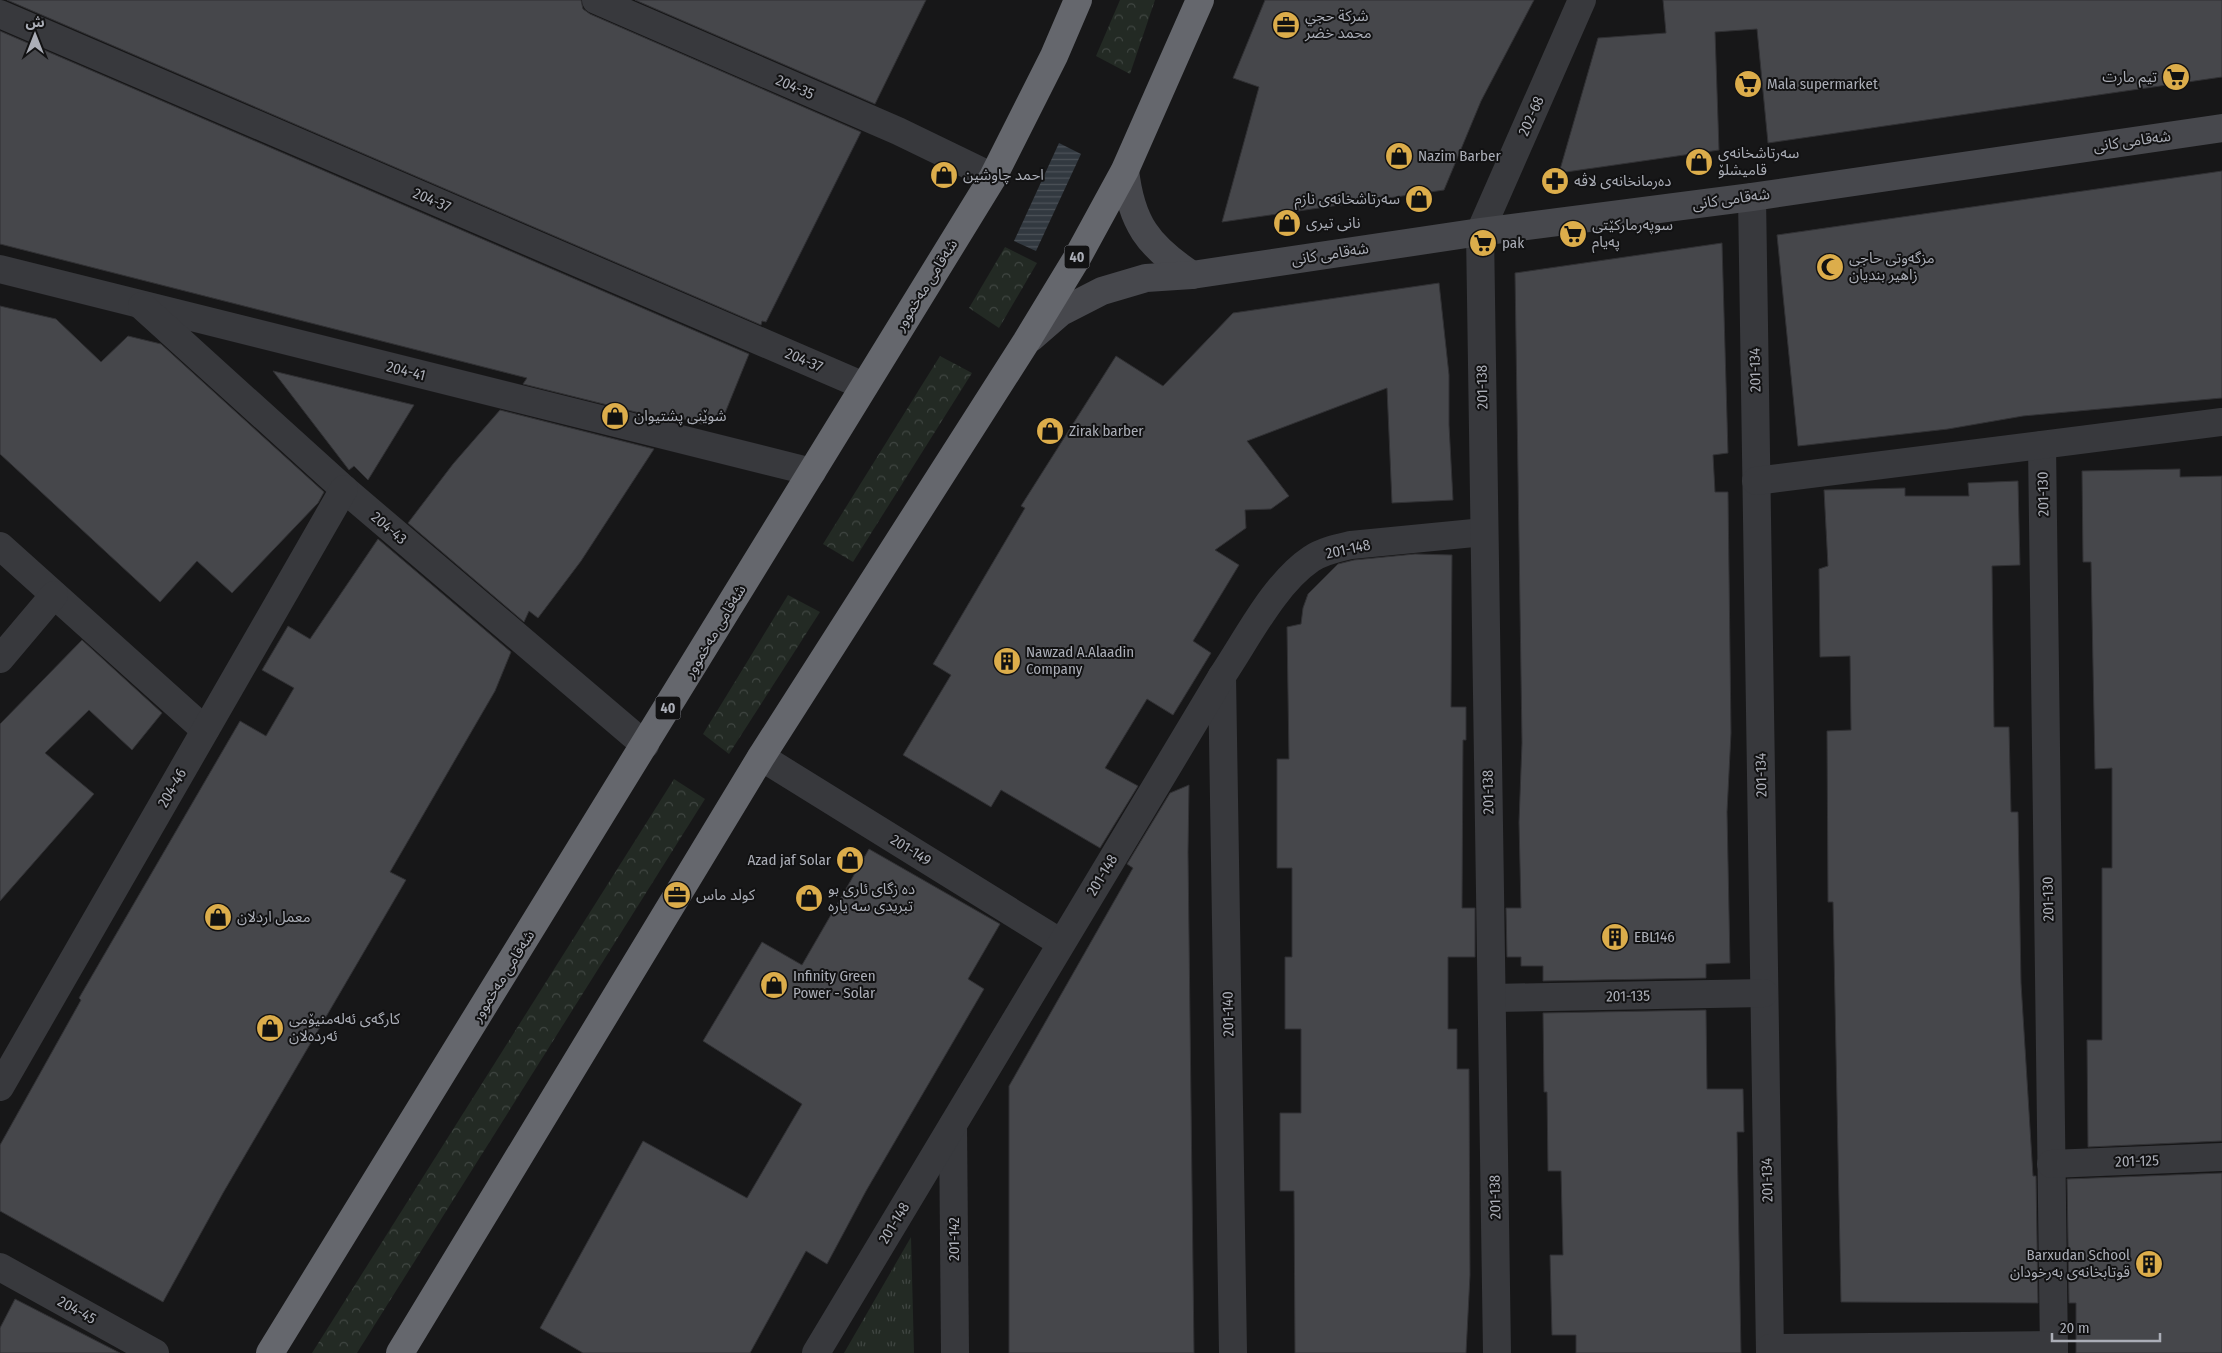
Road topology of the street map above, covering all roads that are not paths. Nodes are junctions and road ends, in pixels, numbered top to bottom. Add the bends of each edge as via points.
1 (596, 0) edge
2 (1078, 0) edge
3 (1200, 0) edge
4 (1582, 0) edge
5 (0, 14) edge
6 (2222, 128) edge
7 (1125, 170) junction
8 (993, 177) junction
9 (1752, 197) junction
10 (1480, 232) junction
11 (0, 269) edge
12 (1192, 275) junction
13 (139, 304) junction
14 (1026, 342) junction
15 (864, 386) junction
16 (2222, 422) edge
17 (2042, 445) junction
18 (812, 472) junction
19 (1756, 481) junction
20 (344, 489) junction
21 (1484, 532) junction
22 (0, 546) edge
23 (54, 595) junction
24 (0, 659) edge
25 (1222, 676) junction
26 (205, 730) junction
27 (645, 746) junction
28 (761, 757) junction
29 (1061, 943) junction
30 (1764, 993) junction
31 (1492, 998) junction
32 (0, 1087) edge
33 (953, 1125) junction
34 (2222, 1158) edge
35 (2051, 1164) junction
36 (0, 1267) edge
37 (2054, 1349) edge
38 (1770, 1350) edge
39 (155, 1353) edge
40 (270, 1353) edge
41 (401, 1353) edge
42 (816, 1353) edge
43 (955, 1353) edge
44 (1233, 1353) edge
45 (1498, 1353) edge

1 - 8 street, 204-35
2 - 8 highway, شەقامی مەخموور / 40 via 1054,56
3 - 7 highway, 40
4 - 10 street, 202-68
5 - 15 street, 204-37
6 - 9 street, شەقامی کانی
7 - 12 street via 1128,196 1142,228 1170,260
7 - 14 highway, 40
8 - 15 highway, شەقامی مەخموور / 40
9 - 10 street, شەقامی کانی
9 - 19 street, 201-134
10 - 12 street, شەقامی کانی
10 - 21 street, 201-138
11 - 13 street, 204-41
12 - 14 street, شەقامی کانی via 1146,278 1102,291 1061,312
13 - 18 street, 204-41
13 - 20 street, 204-43
14 - 28 highway, 40
15 - 18 highway, شەقامی مەخموور / 40
16 - 17 street
17 - 19 street
17 - 35 street, 201-130
18 - 27 highway, شەقامی مەخموور / 40
19 - 30 street, 201-134
20 - 26 street, 204-46
20 - 27 street, 204-43
21 - 25 street, 201-148 via 1352,545 1332,549 1313,558 1282,584
21 - 31 street, 201-138
22 - 23 street
23 - 24 street
23 - 26 street
25 - 29 street, 201-148
25 - 44 street, 201-140
26 - 32 street, 204-46
27 - 40 highway, شەقامی مەخموور / 40
28 - 29 street, 201-149
28 - 41 highway, 40
29 - 33 street, 201-148
30 - 31 street, 201-135
30 - 38 street, 201-134
31 - 45 street, 201-138
33 - 42 street, 201-148
33 - 43 street, 201-142
34 - 35 street, 201-125
35 - 37 street, 201-130
36 - 39 street, 204-45
37 - 38 street

